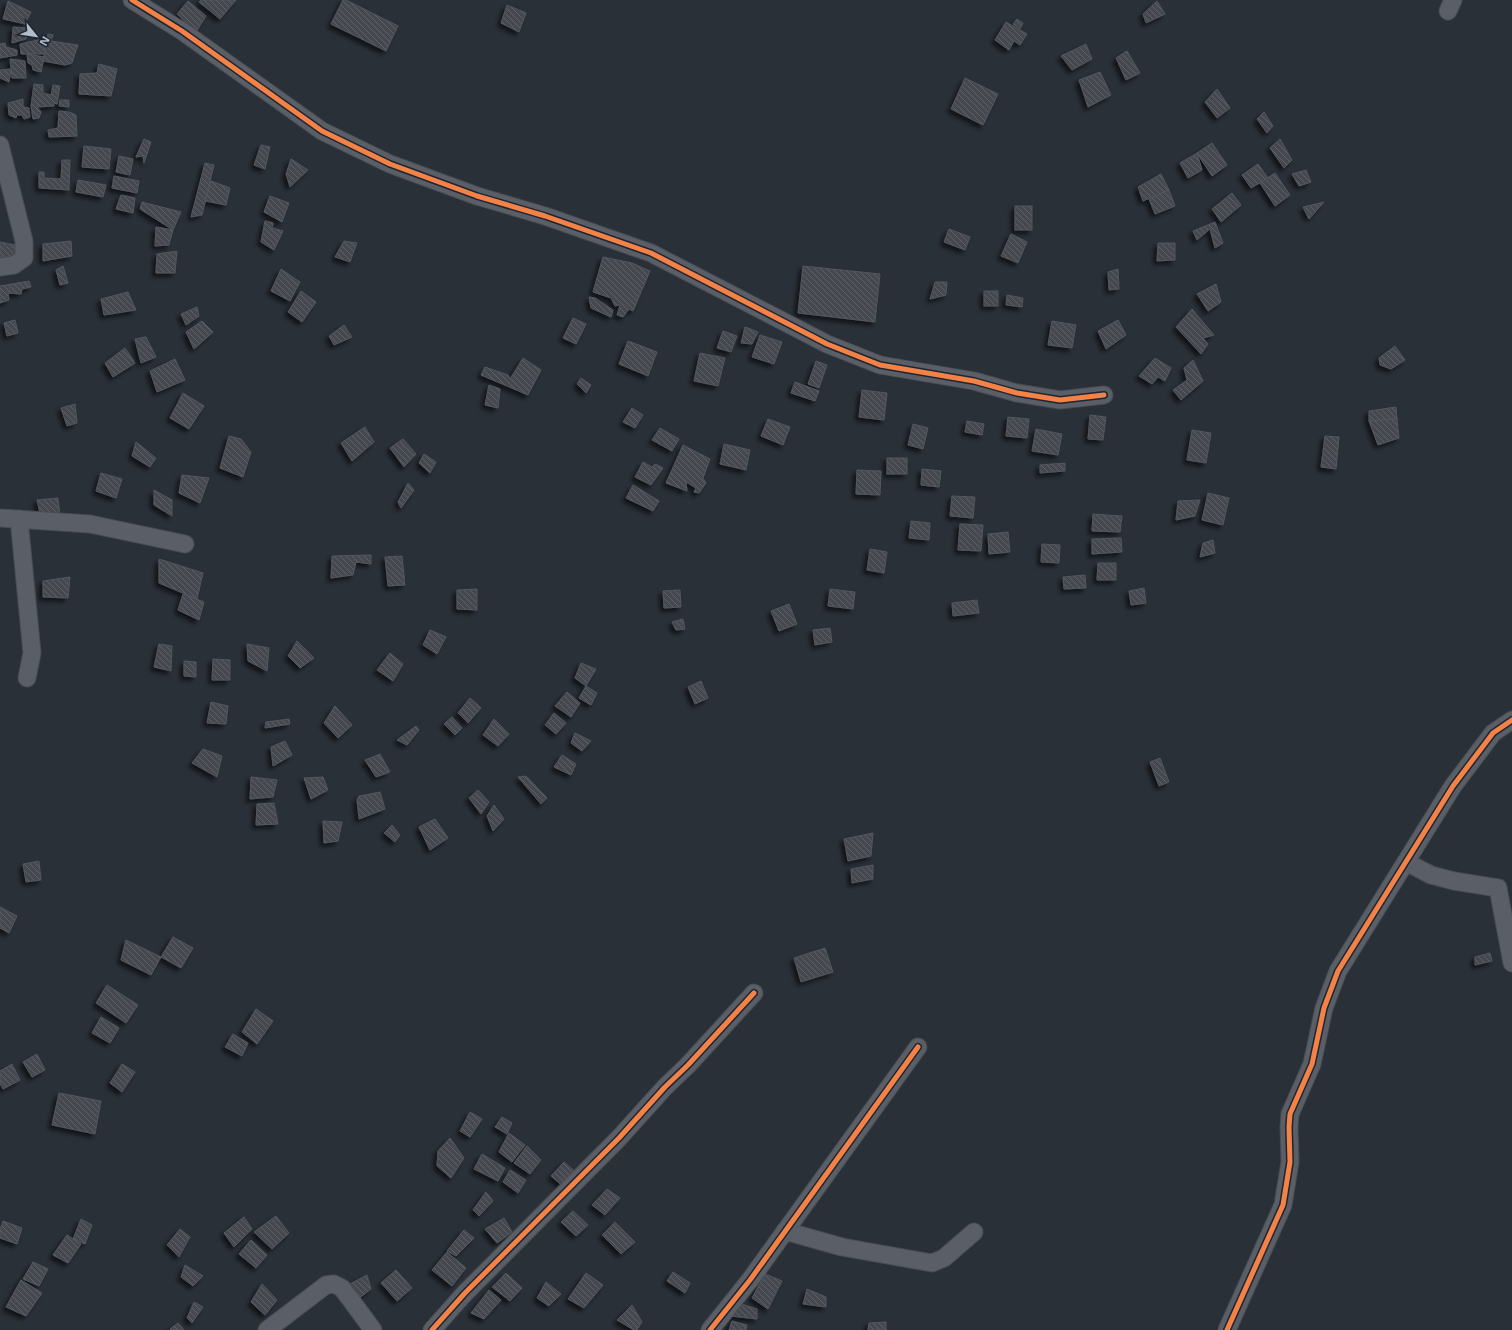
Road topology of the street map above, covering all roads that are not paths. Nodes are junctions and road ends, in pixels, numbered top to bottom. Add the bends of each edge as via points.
1 (132, 0) edge
2 (0, 145) edge
3 (0, 267) edge
4 (1104, 396) dead end
5 (0, 518) edge
6 (19, 519) junction
7 (185, 544) dead end
8 (26, 678) dead end
9 (1512, 720) edge
10 (1406, 862) junction
11 (1505, 889) edge
12 (1512, 963) edge
13 (754, 993) dead end
14 (918, 1048) dead end
15 (785, 1231) junction
16 (974, 1232) dead end
17 (267, 1330) edge
18 (373, 1330) edge
19 (432, 1330) edge
20 (710, 1330) edge
21 (1227, 1330) edge

1 - 4 street via 182,31 322,131 390,164 477,196 545,216 651,253 827,344 880,365 974,381 1017,393 1060,400
2 - 3 street via 24,241 24,258 14,266
5 - 6 street
6 - 7 street via 90,524
6 - 8 street via 32,653
9 - 10 street via 1493,733 1453,786
10 - 11 street via 1431,875
10 - 21 street via 1338,971 1324,1008 1312,1064 1290,1114 1290,1162 1283,1205
11 - 12 street
13 - 19 street via 619,1138 470,1288
14 - 15 street
15 - 16 street via 842,1247 932,1263 944,1258
15 - 20 street
17 - 18 street via 326,1285 334,1284 342,1288

